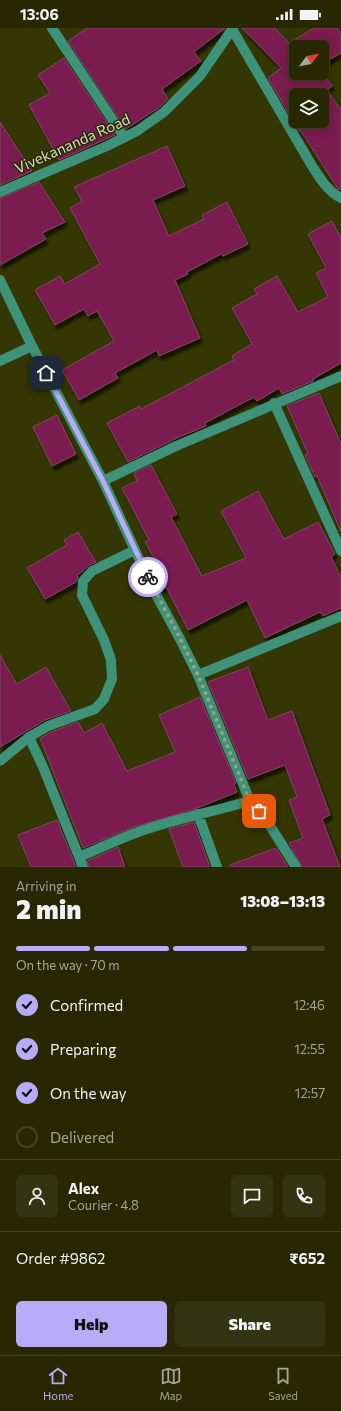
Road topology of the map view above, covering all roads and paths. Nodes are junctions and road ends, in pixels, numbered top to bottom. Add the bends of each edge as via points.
1 (52, 28) edge
2 (233, 29) edge
3 (124, 137) junction
4 (0, 192) edge
5 (341, 198) edge
6 (0, 280) edge
7 (32, 346) junction
8 (0, 361) edge
9 (341, 376) edge
10 (274, 403) junction
11 (103, 481) junction
12 (135, 550) junction
13 (341, 551) edge
14 (341, 616) edge
15 (198, 675) junction
16 (29, 737) junction
17 (0, 762) edge
18 (250, 801) junction
19 (198, 814) junction
20 (79, 857) junction
21 (82, 867) edge
22 (217, 867) edge
23 (296, 867) edge

1 - 3 street
2 - 3 street, Vivekananda Road via 200,76 164,112 138,131
2 - 5 street via 324,185
3 - 4 street, Vivekananda Road
6 - 7 street
7 - 8 street
7 - 11 street
9 - 10 street
10 - 11 street
10 - 13 street
11 - 12 street
12 - 15 street
12 - 16 street via 92,571 83,581 82,595 111,660 112,679 104,699 95,709 48,726
14 - 15 street
15 - 18 street
16 - 17 street
16 - 20 street
18 - 19 street
18 - 23 street via 267,821
19 - 20 street via 144,830
19 - 22 street
20 - 21 street

